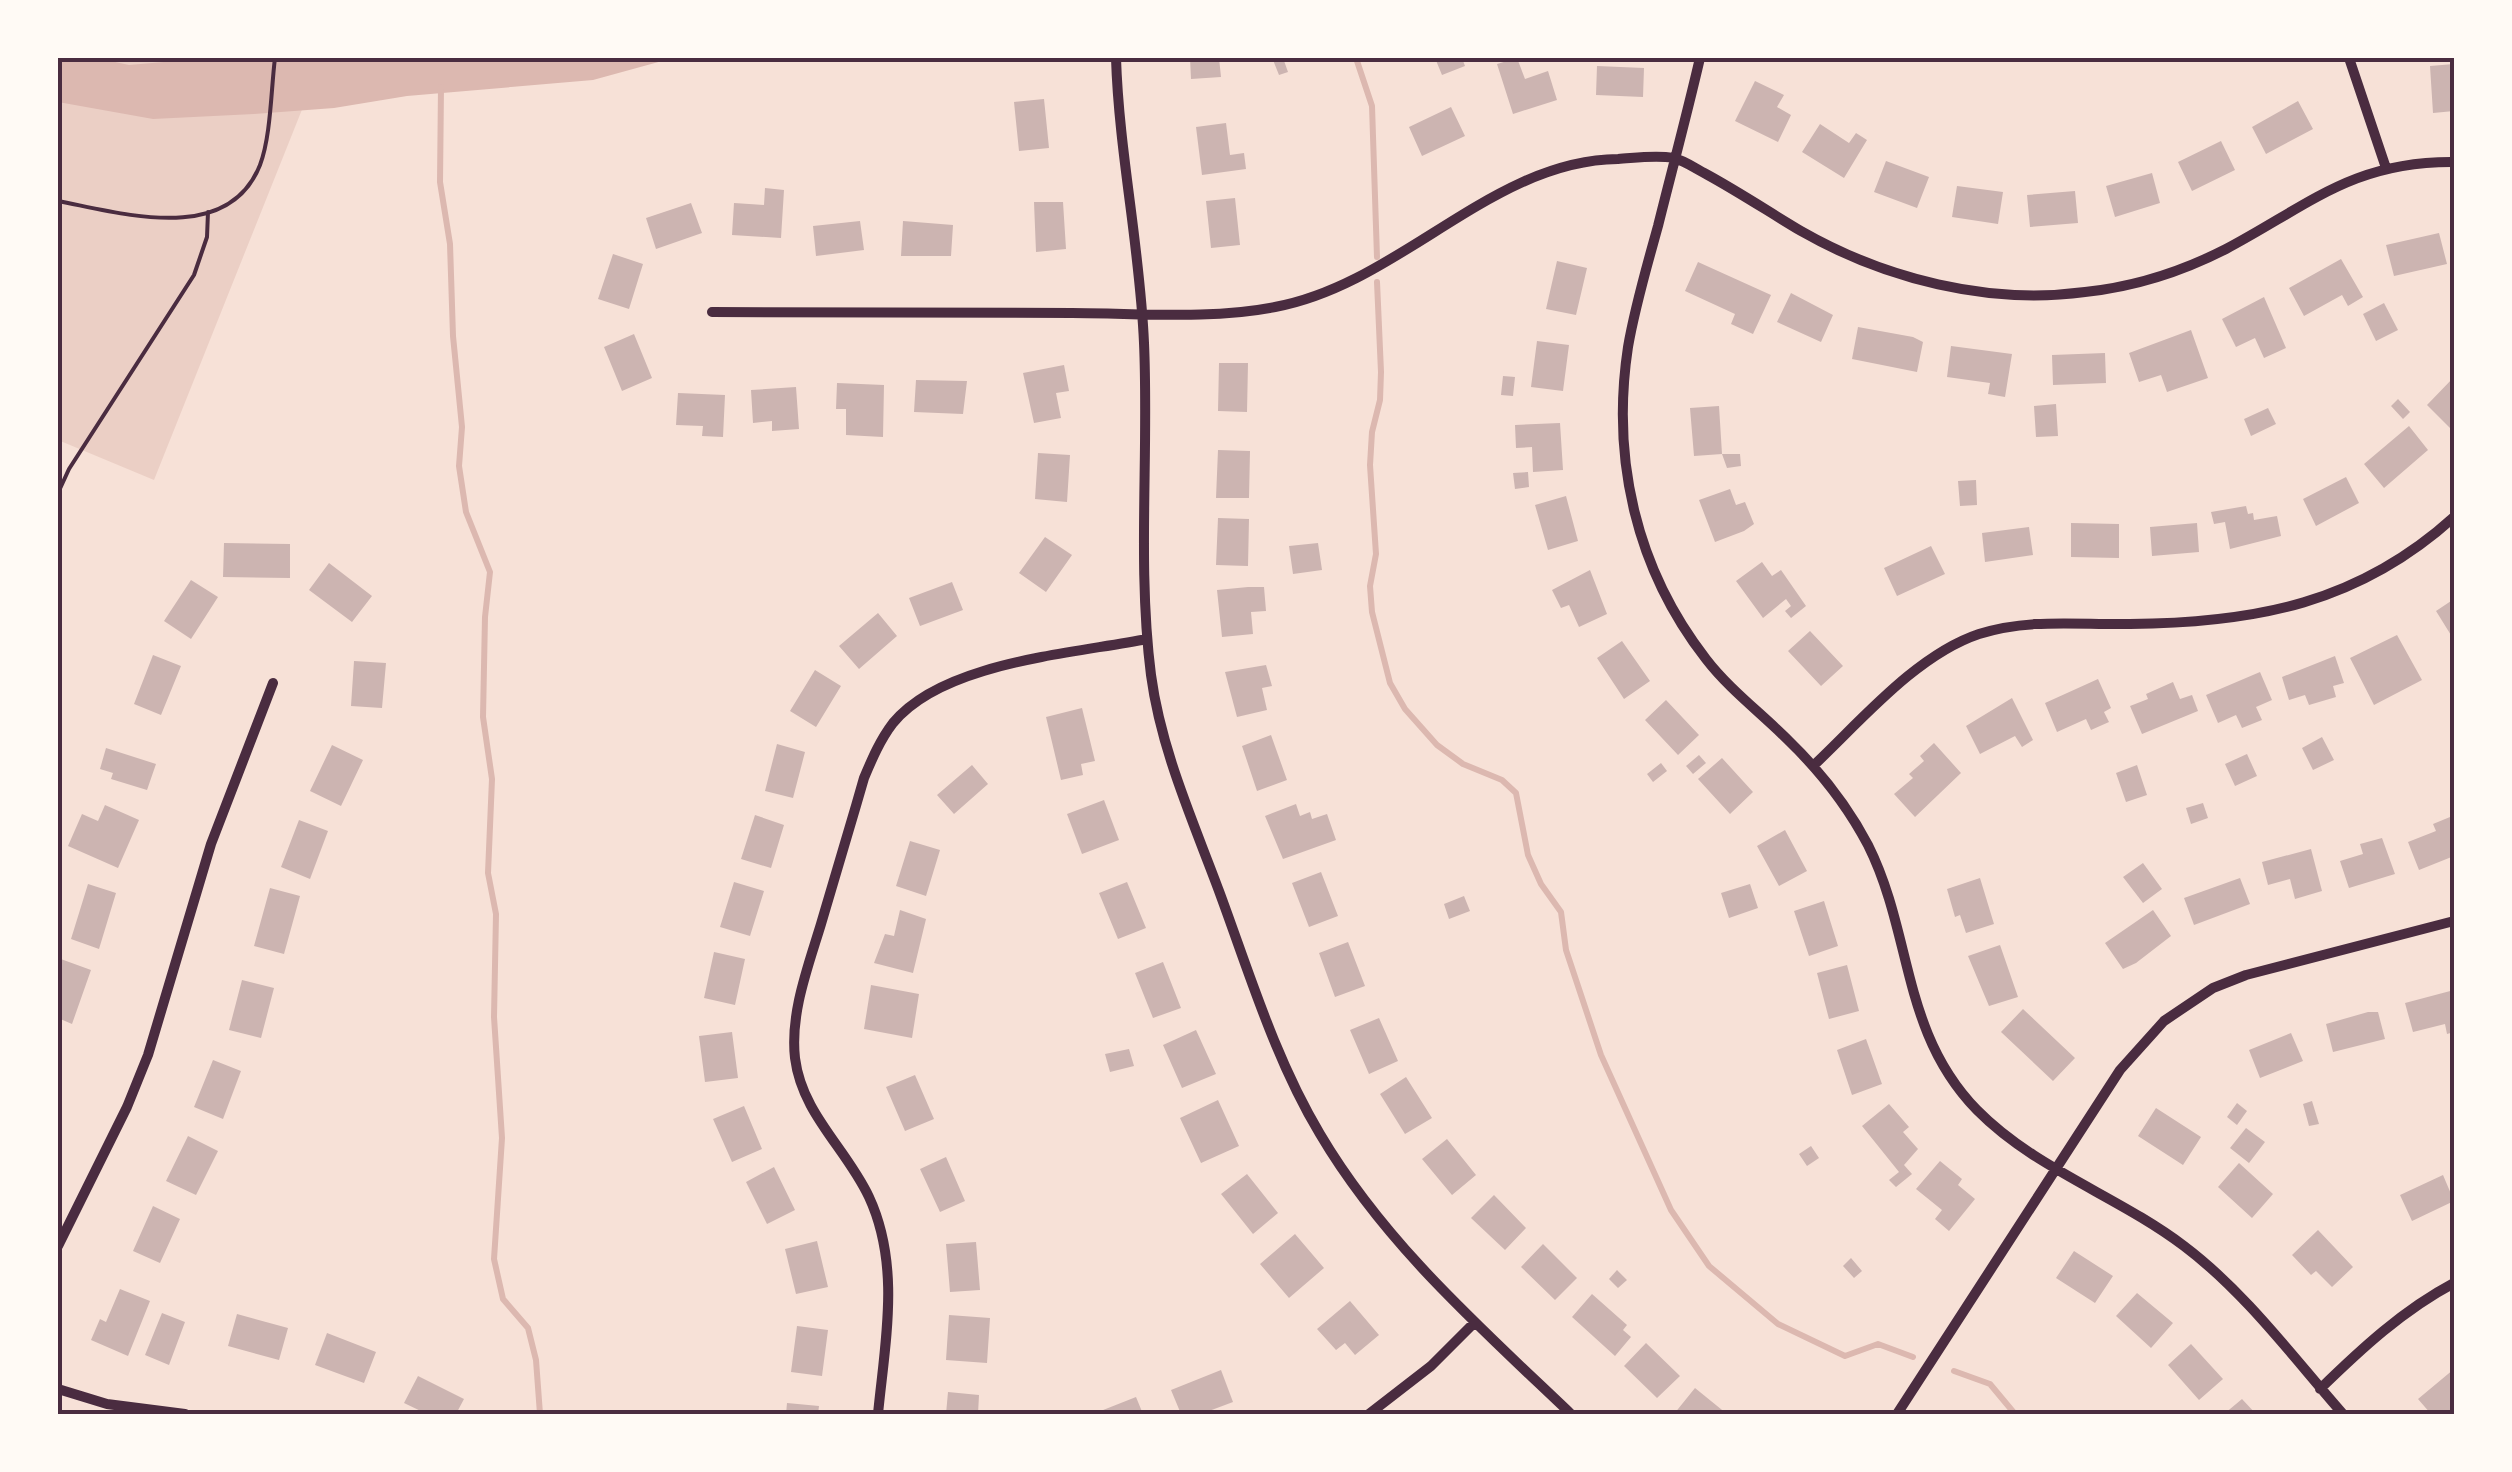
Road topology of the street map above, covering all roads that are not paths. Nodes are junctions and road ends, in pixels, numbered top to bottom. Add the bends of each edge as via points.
1 (1116, 58) edge
2 (1700, 58) edge
3 (2350, 58) edge
4 (1676, 158) junction
5 (2454, 162) edge
6 (2386, 168) junction
7 (712, 312) dead end
8 (1142, 313) junction
9 (2454, 517) edge
10 (1147, 639) junction
11 (273, 683) dead end
12 (1813, 766) junction
13 (2454, 922) edge
14 (2057, 1168) junction
15 (58, 1246) edge
16 (2454, 1283) edge
17 (1475, 1322) junction
18 (58, 1388) edge
19 (2320, 1389) junction
20 (185, 1414) edge
21 (878, 1414) edge
22 (1369, 1414) edge
23 (1571, 1414) edge
24 (1897, 1414) edge
25 (2343, 1414) edge

1 - 8 street
2 - 4 street
3 - 6 street
4 - 6 street via 1866,262 1948,286 2038,295 2132,284 2175,270 2220,252 2306,200
4 - 8 street via 1598,159 1549,170 1377,270 1315,296 1232,312
4 - 12 street via 1628,346 1622,406 1631,501 1677,618 1723,679
5 - 6 street
7 - 8 street
8 - 10 street
9 - 12 street via 2393,565 2296,604 2196,622 2059,622 1978,635 1924,664
10 - 17 street via 1178,781 1288,1072 1354,1187
10 - 21 street via 944,683 894,723 864,778 802,986 795,1054 812,1111 868,1197 882,1234 889,1302
11 - 15 street via 211,844 148,1054
12 - 14 street via 1868,846 1916,1008 1942,1064 2009,1138
13 - 14 street via 2246,975 2182,1006 2134,1053
14 - 19 street via 2186,1247
14 - 24 street
16 - 19 street via 2361,1349
17 - 22 street via 1432,1366
17 - 23 street
18 - 20 street via 107,1404
19 - 25 street

